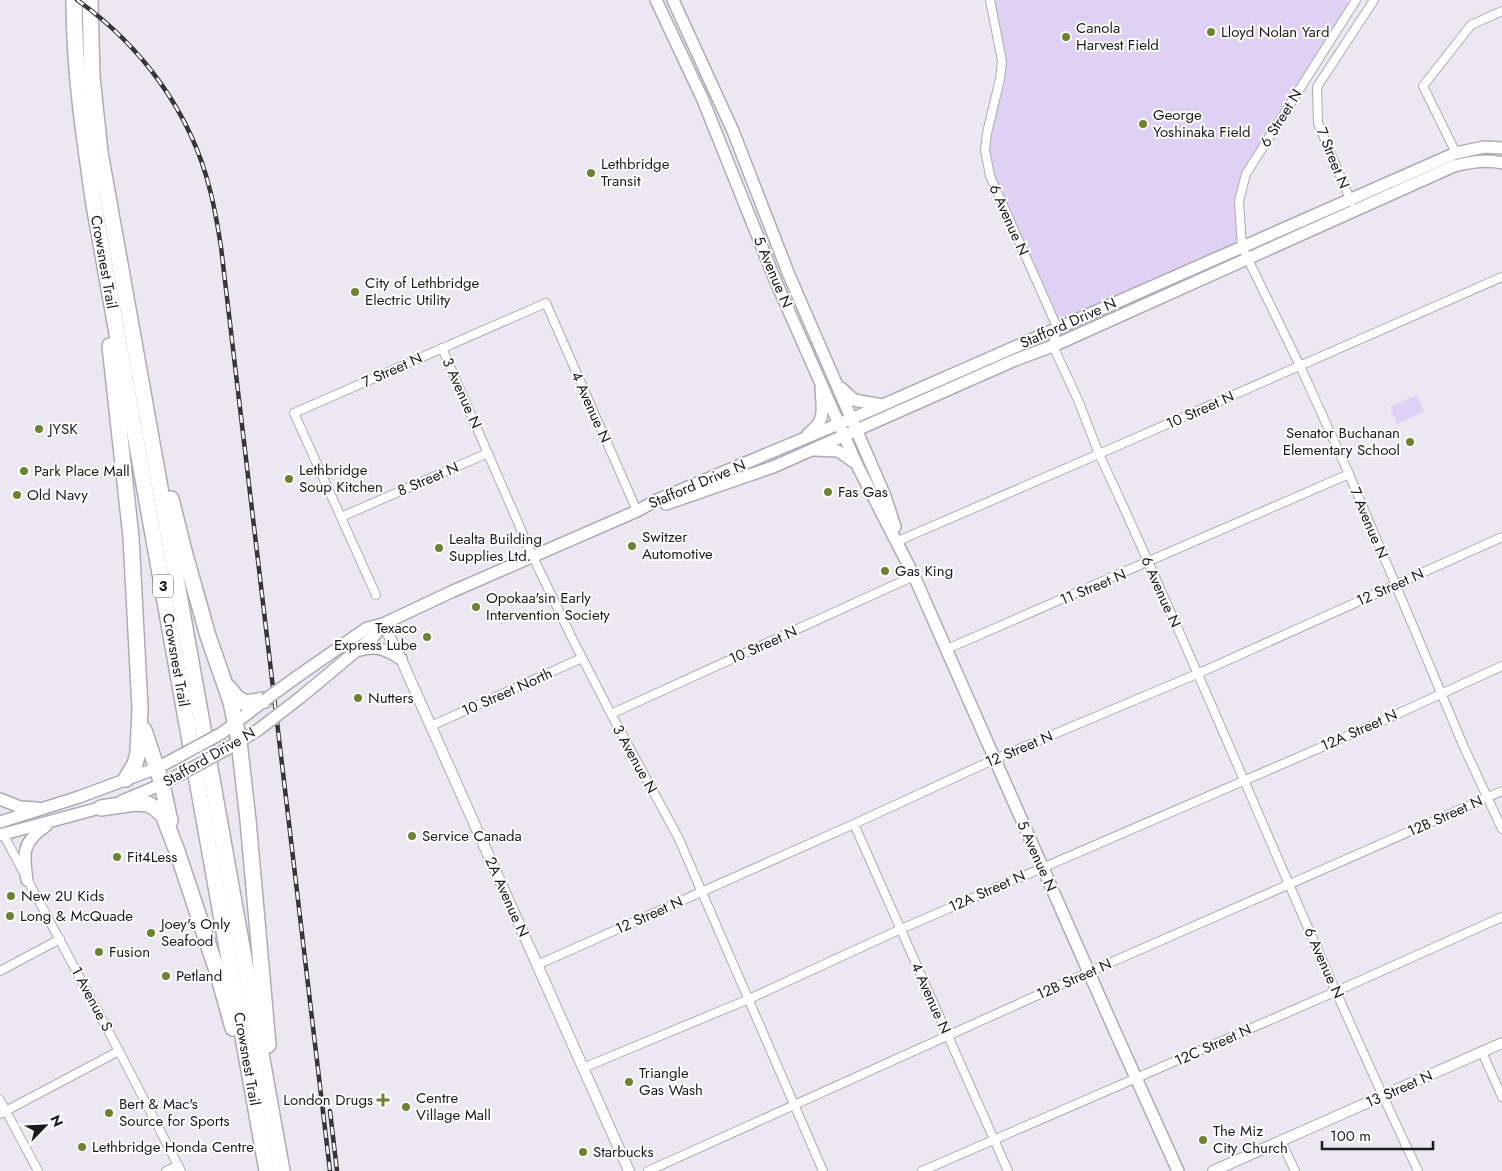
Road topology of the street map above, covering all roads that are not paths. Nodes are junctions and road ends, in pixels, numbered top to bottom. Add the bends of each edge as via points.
1 (67, 0) edge
2 (74, 0) edge
3 (90, 0) edge
4 (98, 0) edge
5 (656, 0) edge
6 (673, 0) edge
7 (990, 0) edge
8 (1356, 0) edge
9 (1374, 0) edge
10 (1502, 11) edge
11 (1502, 148) edge
12 (100, 152) junction
13 (1456, 152) junction
14 (1502, 162) edge
15 (1350, 199) junction
16 (94, 205) junction
17 (1355, 211) junction
18 (1242, 247) junction
19 (1248, 259) junction
20 (1502, 277) edge
21 (124, 288) junction
22 (546, 303) joint
23 (1057, 327) junction
24 (1053, 346) junction
25 (442, 348) junction
26 (1300, 366) junction
27 (821, 381) junction
28 (836, 382) junction
29 (882, 405) junction
30 (852, 418) junction
31 (840, 423) junction
32 (857, 430) junction
33 (845, 435) junction
34 (801, 440) junction
35 (812, 450) junction
36 (488, 453) junction
37 (1100, 454) junction
38 (858, 465) junction
39 (1349, 474) junction
40 (637, 511) junction
41 (341, 517) junction
42 (1502, 537) edge
43 (898, 540) junction
44 (534, 557) junction
45 (1148, 563) junction
46 (914, 576) junction
47 (1394, 584) junction
48 (376, 595) dead end
49 (383, 624) junction
50 (947, 649) junction
51 (356, 651) junction
52 (582, 658) junction
53 (402, 659) junction
54 (1502, 666) edge
55 (1197, 674) junction
56 (225, 680) junction
57 (1441, 693) junction
58 (258, 703) junction
59 (140, 708) junction
60 (611, 714) junction
61 (236, 721) junction
62 (431, 726) junction
63 (239, 741) junction
64 (995, 759) junction
65 (157, 768) junction
66 (126, 779) junction
67 (1244, 781) junction
68 (162, 784) junction
69 (1502, 791) edge
70 (1488, 798) junction
71 (0, 799) edge
72 (47, 808) junction
73 (101, 808) junction
74 (54, 821) junction
75 (0, 822) edge
76 (854, 824) junction
77 (1502, 829) edge
78 (1, 833) edge
79 (177, 851) junction
80 (1042, 866) junction
81 (27, 880) junction
82 (1290, 885) junction
83 (702, 891) junction
84 (1502, 917) edge
85 (901, 929) junction
86 (60, 939) junction
87 (537, 965) junction
88 (0, 971) edge
89 (1089, 972) junction
90 (1337, 991) junction
91 (749, 999) junction
92 (948, 1036) junction
93 (1502, 1043) edge
94 (119, 1051) junction
95 (1482, 1052) junction
96 (582, 1068) junction
97 (1136, 1079) junction
98 (1383, 1096) junction
99 (1502, 1097) edge
100 (0, 1100) edge
101 (794, 1105) junction
102 (3, 1112) edge
103 (275, 1133) junction
104 (994, 1139) junction
105 (1282, 1141) junction
106 (180, 1168) edge
107 (267, 1169) edge
108 (38, 1171) edge
109 (166, 1171) edge
110 (282, 1171) edge
111 (629, 1171) edge
112 (648, 1171) edge
113 (823, 1171) edge
114 (922, 1171) edge
115 (1008, 1171) edge
116 (1178, 1171) edge
117 (1213, 1171) edge
118 (1295, 1171) edge
119 (1418, 1171) edge

1 - 16 highway via 71,75
2 - 16 highway, Crowsnest Trail / 3 via 78,89
3 - 12 highway, Crowsnest Trail / 3 via 92,77
4 - 12 highway
5 - 27 main road, 5 Avenue N via 703,100 776,282
6 - 28 main road, 5 Avenue N via 733,131 789,275
7 - 23 street, 6 Avenue N via 1002,61 986,133 987,167
8 - 18 street, 6 Street N via 1246,174 1239,201
9 - 15 street, 7 Street N via 1317,87 1318,123
10 - 13 street via 1471,25 1423,86
11 - 13 main road, Stafford Drive N via 1484,147
12 - 21 highway, Crowsnest Trail / 3
13 - 15 main road, Stafford Drive N
14 - 17 main road, Stafford Drive N via 1454,166
15 - 17 street, 7 Street N
15 - 18 main road, Stafford Drive N
16 - 59 highway via 131,537
16 - 107 highway, Crowsnest Trail / 3
17 - 19 main road, Stafford Drive N
18 - 19 street, 7 Avenue N
18 - 23 main road, Stafford Drive N
19 - 24 main road, Stafford Drive N
19 - 26 street, 7 Avenue N
20 - 26 street, 10 Street N
21 - 56 highway via 184,551 208,636
21 - 103 highway, Crowsnest Trail / 3
22 - 25 street, 7 Street N
22 - 40 street, 4 Avenue N
23 - 24 street
23 - 29 main road, Stafford Drive N
24 - 32 main road, Stafford Drive N
24 - 37 street, 6 Avenue N
25 - 36 street, 3 Avenue N
25 - 41 street, 7 Street N via 294,413
26 - 37 street, 10 Street N
26 - 39 street, 7 Avenue N
27 - 31 main road, 5 Avenue N
27 - 34 main road via 821,421
28 - 29 main road via 854,400
28 - 30 main road, 5 Avenue N
29 - 30 main road, Stafford Drive N
30 - 31 main road, Stafford Drive N
30 - 32 main road, 5 Avenue N
31 - 33 main road, 5 Avenue N
31 - 34 main road, Stafford Drive N
32 - 33 main road, Stafford Drive N
32 - 43 main road, 5 Avenue N via 887,501
33 - 35 main road, Stafford Drive N
33 - 38 main road, 5 Avenue N
34 - 40 main road, Stafford Drive N
35 - 38 main road via 838,451
35 - 40 main road, Stafford Drive N via 749,476
36 - 41 street, 8 Street N
36 - 44 street, 3 Avenue N
37 - 43 street, 10 Street N
37 - 45 street, 6 Avenue N
38 - 43 main road, 5 Avenue N
39 - 45 street, 11 Street N
39 - 47 street, 7 Avenue N
40 - 44 main road, Stafford Drive N
41 - 48 street
42 - 47 street, 12 Street N
43 - 46 main road, 5 Avenue N
44 - 49 main road, Stafford Drive N
44 - 52 street, 3 Avenue N
45 - 50 street, 11 Street N
45 - 55 street, 6 Avenue N
46 - 50 main road, 5 Avenue N
46 - 60 street, 10 Street N
47 - 55 street, 12 Street N
47 - 57 street, 7 Avenue N
49 - 51 main road, Stafford Drive N
49 - 53 street, 2A Avenue N
49 - 58 main road, Stafford Drive N, bridge via 360,631
50 - 64 main road, 5 Avenue N
51 - 53 main road via 376,647
51 - 63 main road, Stafford Drive N, bridge via 301,697
52 - 60 street, 3 Avenue N
52 - 62 street, 10 Street North
53 - 62 street, 2A Avenue N
54 - 57 street, 12A Street N
55 - 64 street, 12 Street N
55 - 67 street, 6 Avenue N
56 - 58 highway via 236,697 245,703
56 - 61 highway
57 - 67 street, 12A Street N
57 - 70 street, 7 Avenue N
58 - 61 main road, Stafford Drive N
59 - 65 highway
59 - 66 highway via 138,753
60 - 83 street, 3 Avenue N via 678,837
61 - 63 highway
61 - 65 main road, Stafford Drive N, bridge via 222,733
62 - 87 street, 2A Avenue N
63 - 68 main road, Stafford Drive N, bridge
63 - 103 highway
64 - 76 street, 12 Street N
64 - 80 main road, 5 Avenue N
65 - 66 main road, Stafford Drive N
65 - 68 highway
66 - 72 main road, Stafford Drive N
67 - 80 street, 12A Street N
67 - 82 street, 6 Avenue N
68 - 73 main road, Stafford Drive N
68 - 79 highway
69 - 70 street, 12B Street N
70 - 77 street, 7 Avenue N
70 - 82 street, 12B Street N
71 - 72 main road via 20,807
72 - 75 main road, Stafford Drive N
73 - 74 main road, Stafford Drive N
73 - 79 highway via 148,804 162,815
74 - 78 main road, Stafford Drive N
74 - 81 main road via 29,840 24,858
76 - 83 street, 12 Street N
76 - 85 street, 4 Avenue N
78 - 81 street, 1 Avenue S
79 - 107 highway via 220,978
80 - 85 street, 12A Street N
80 - 89 main road, 5 Avenue N
81 - 86 street, 1 Avenue S
82 - 89 street, 12B Street N
82 - 90 street, 6 Avenue N
83 - 87 street, 12 Street N
83 - 91 street, 3 Avenue N
84 - 90 street, 12C Street N
85 - 91 street, 12A Street N
85 - 92 street, 4 Avenue N
86 - 88 street
86 - 94 street, 1 Avenue S
87 - 96 street, 2A Avenue N
89 - 92 street, 12B Street N
89 - 97 main road, 5 Avenue N
90 - 97 street, 12C Street N
90 - 98 street, 6 Avenue N
91 - 96 street, 12A Street N
91 - 101 street, 3 Avenue N
92 - 101 street, 12B Street N
92 - 104 street, 4 Avenue N
93 - 95 street, 13 Street N
94 - 102 street
94 - 106 street, 1 Avenue S
95 - 98 street, 13 Street N
95 - 99 street
96 - 111 street, 2A Avenue N
97 - 104 street, 12C Street N
97 - 116 main road, 5 Avenue N
98 - 105 street, 13 Street N
98 - 119 street, 6 Avenue N
100 - 102 street
101 - 112 street, 12B Street N
101 - 113 street, 3 Avenue N
102 - 108 street
103 - 110 highway, Crowsnest Trail / 3
104 - 114 street, 12C Street N
104 - 115 street, 4 Avenue N
105 - 117 street, 13 Street N
105 - 118 street
106 - 109 street

